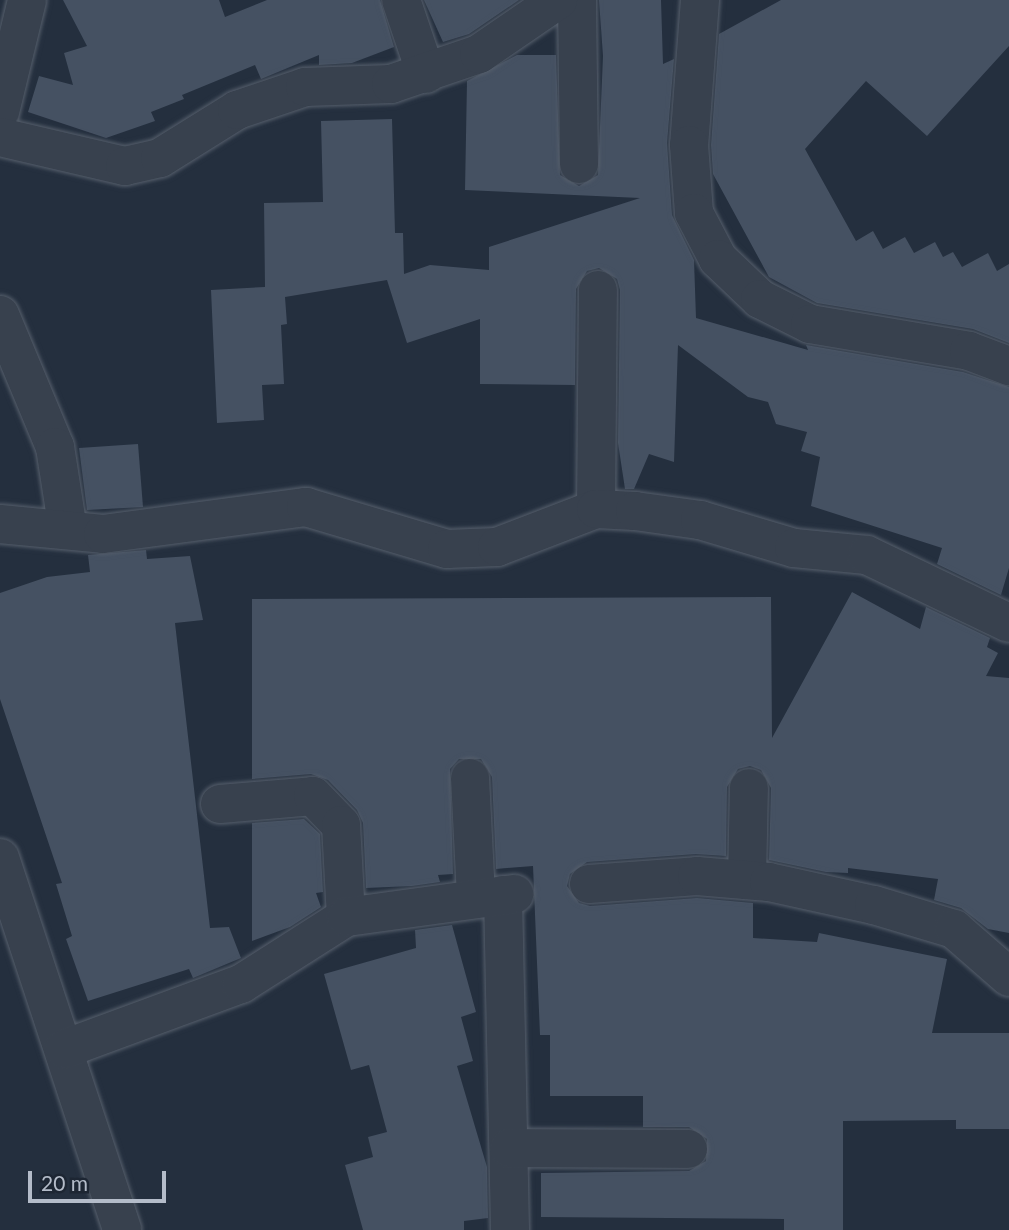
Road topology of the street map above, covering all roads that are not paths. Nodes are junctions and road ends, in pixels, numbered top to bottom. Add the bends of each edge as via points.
1 (27, 0) edge
2 (401, 0) edge
3 (558, 0) edge
4 (577, 0) edge
5 (700, 0) edge
6 (426, 74) junction
7 (0, 113) edge
8 (0, 137) edge
9 (579, 164) dead end
10 (598, 290) dead end
11 (0, 314) edge
12 (1009, 366) edge
13 (596, 509) junction
14 (0, 524) edge
15 (68, 530) junction
16 (1009, 623) edge
17 (470, 778) dead end
18 (748, 788) dead end
19 (220, 804) dead end
20 (0, 858) edge
21 (747, 880) junction
22 (589, 884) dead end
23 (498, 895) junction
24 (346, 917) junction
25 (1009, 977) edge
26 (64, 1049) junction
27 (509, 1148) junction
28 (688, 1149) dead end
29 (122, 1230) edge
30 (510, 1230) edge

1 - 7 street
2 - 6 street
3 - 6 street via 479,54
4 - 9 street
5 - 12 street via 689,145 694,213 718,259 760,299 810,324 969,351
6 - 8 street via 391,84 305,87 237,110 160,158 125,166
10 - 13 street
11 - 15 street via 55,447
13 - 15 street via 497,547 447,549 306,507 103,534
13 - 16 street via 700,520 794,548 867,555
14 - 15 street
17 - 23 street
18 - 21 street
19 - 24 street via 313,796 341,825
20 - 26 street
21 - 22 street via 697,877
21 - 25 street via 874,905 954,929
23 - 24 street
23 - 27 street
24 - 26 street via 242,984
26 - 29 street
27 - 28 street
27 - 30 street

